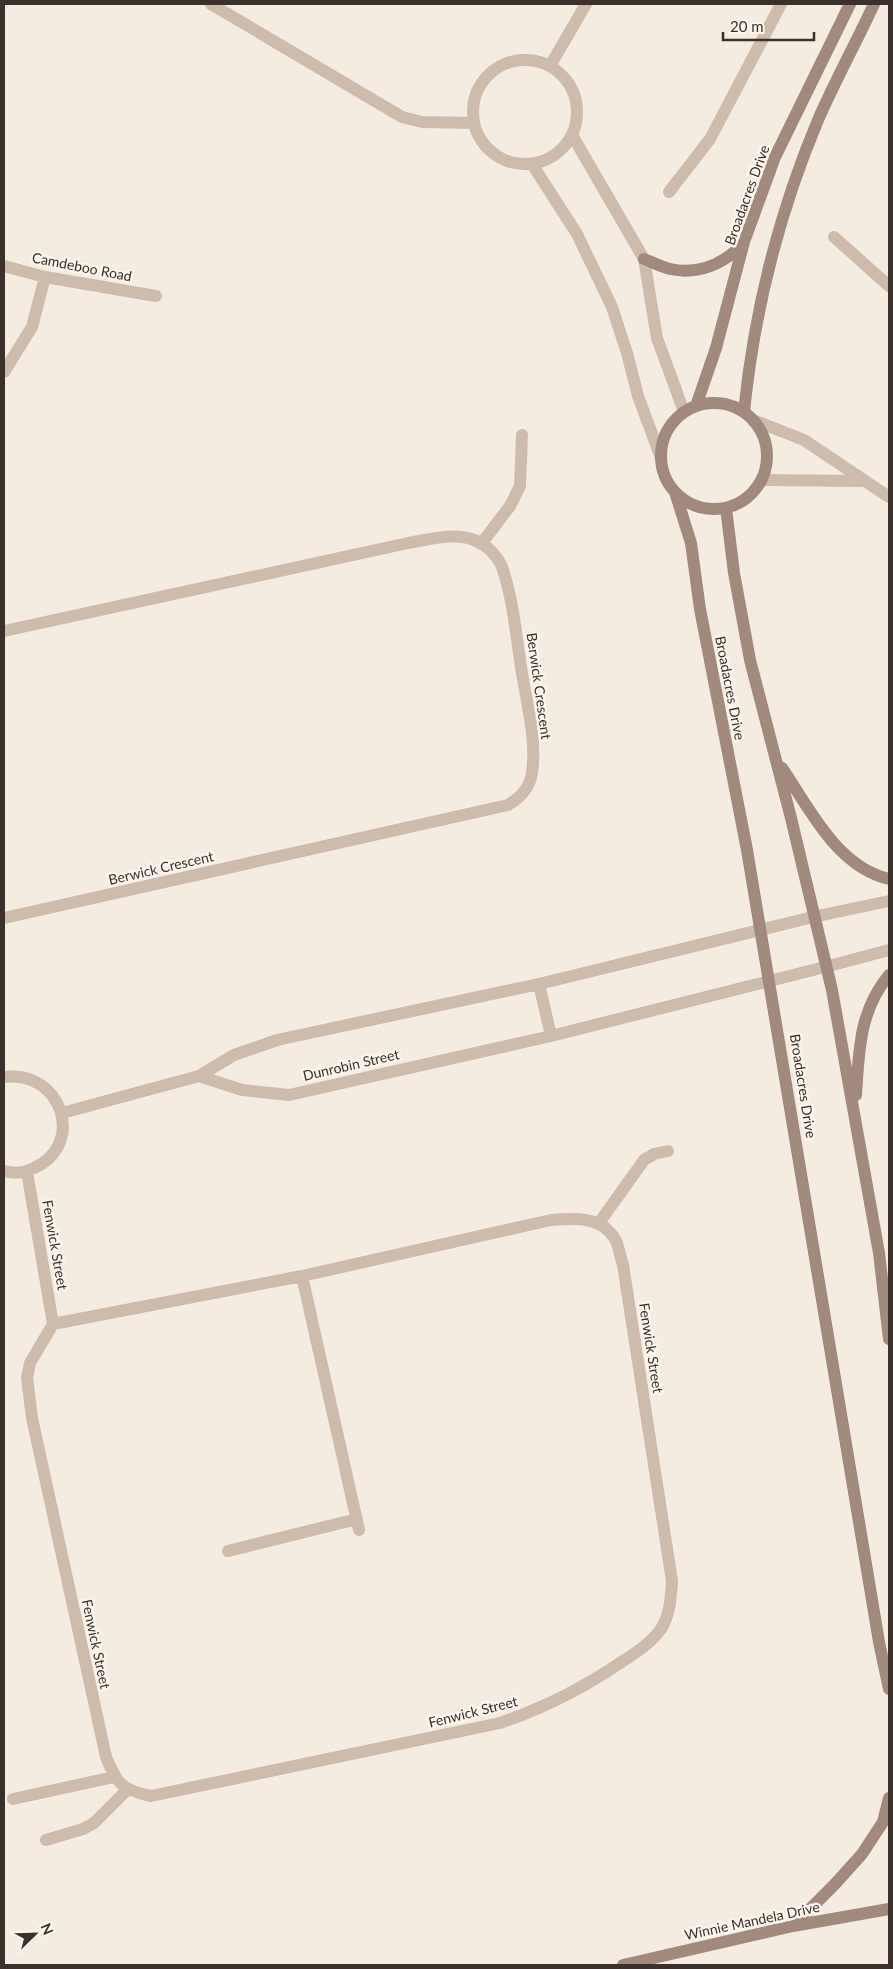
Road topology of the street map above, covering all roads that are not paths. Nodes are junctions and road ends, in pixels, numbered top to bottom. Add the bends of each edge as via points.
1 (211, 4) edge
2 (586, 4) edge
3 (781, 4) edge
4 (850, 4) edge
5 (874, 4) edge
6 (550, 66) junction
7 (474, 123) junction
8 (572, 134) junction
9 (532, 164) junction
10 (668, 192) dead end
11 (834, 236) dead end
12 (744, 242) junction
13 (644, 259) junction
14 (4, 266) edge
15 (45, 277) junction
16 (889, 286) edge
17 (156, 296) dead end
18 (4, 372) edge
19 (696, 406) junction
20 (684, 412) junction
21 (749, 416) junction
22 (522, 435) dead end
23 (661, 458) junction
24 (762, 480) junction
25 (864, 481) junction
26 (675, 492) junction
27 (889, 497) edge
28 (726, 508) junction
29 (481, 544) junction
30 (4, 630) edge
31 (776, 760) junction
32 (889, 880) edge
33 (889, 901) edge
34 (814, 916) junction
35 (4, 918) edge
36 (760, 929) junction
37 (889, 950) edge
38 (825, 967) junction
39 (889, 976) edge
40 (770, 982) junction
41 (539, 984) junction
42 (551, 1036) junction
43 (4, 1074) edge
44 (200, 1076) junction
45 (62, 1112) junction
46 (855, 1115) junction
47 (668, 1151) dead end
48 (4, 1171) edge
49 (27, 1172) junction
50 (600, 1223) junction
51 (302, 1276) junction
52 (53, 1324) junction
53 (889, 1339) edge
54 (228, 1551) dead end
55 (889, 1689) edge
56 (114, 1776) junction
57 (128, 1789) junction
58 (889, 1798) edge
59 (13, 1799) dead end
60 (46, 1840) dead end
61 (889, 1909) edge
62 (793, 1926) junction
63 (622, 1965) edge

1 - 7 street via 402,117 422,122
2 - 6 street
3 - 10 street via 710,139
4 - 12 street, Broadacres Drive via 775,157
5 - 21 street via 819,119 786,203 762,295 749,367
6 - 7 street via 527,60 504,64 494,70 478,88 473,105
6 - 8 street via 571,89 576,104 577,119
7 - 9 street via 479,138 489,150 517,164
8 - 9 street via 562,149 549,159
8 - 13 street
9 - 23 street via 577,234 612,306 638,396
11 - 16 street
12 - 13 street via 729,258 693,270 670,269
12 - 19 street, Broadacres Drive via 716,348
13 - 20 street via 657,338
14 - 15 street, Camdeboo Road
15 - 17 street, Camdeboo Road
15 - 18 street via 32,327
19 - 20 street
19 - 21 street via 721,403
20 - 23 street via 671,425
21 - 24 street via 762,434 767,449 767,465
21 - 25 street via 804,440
22 - 29 street via 520,486 510,506
23 - 26 street, Broadacres Drive via 665,476
24 - 25 street
24 - 28 street, Broadacres Drive via 740,503
25 - 27 street
26 - 28 street, Broadacres Drive via 698,507
26 - 36 street, Broadacres Drive via 691,543 700,609
28 - 31 street, Broadacres Drive via 750,660
29 - 30 street, Berwick Crescent via 448,535
29 - 35 street, Berwick Crescent via 501,564 509,591 531,732 532,774 518,799 483,812
31 - 32 street via 836,847 858,867
31 - 34 street, Broadacres Drive
33 - 34 street
34 - 36 street
34 - 38 street, Broadacres Drive
36 - 40 street, Broadacres Drive
36 - 41 street
37 - 38 street, Dunrobin Street
38 - 40 street, Dunrobin Street
38 - 46 street, Broadacres Drive
39 - 46 street via 870,1006 860,1039
40 - 42 street, Dunrobin Street
40 - 55 street, Broadacres Drive
41 - 42 street
41 - 44 street via 277,1040 234,1055
42 - 44 street, Dunrobin Street via 289,1095 242,1090
43 - 45 street via 30,1078 50,1091
44 - 45 street
45 - 49 street via 63,1132 57,1150 44,1164
46 - 53 street, Broadacres Drive via 880,1253
47 - 50 street via 644,1160
48 - 49 street
49 - 52 street, Fenwick Street
50 - 51 street via 576,1218 551,1220
50 - 57 street, Fenwick Street via 615,1239 623,1265 671,1571 670,1608 661,1628 646,1645 574,1691 528,1714 500,1723 152,1796
51 - 52 street
51 - 54 street via 358,1524
52 - 56 street, Fenwick Street via 30,1363 26,1378 106,1757
56 - 57 street, Fenwick Street
56 - 59 street
57 - 60 street via 94,1823
58 - 62 street via 883,1822 862,1854
61 - 62 street, Winnie Mandela Drive
62 - 63 street, Winnie Mandela Drive

